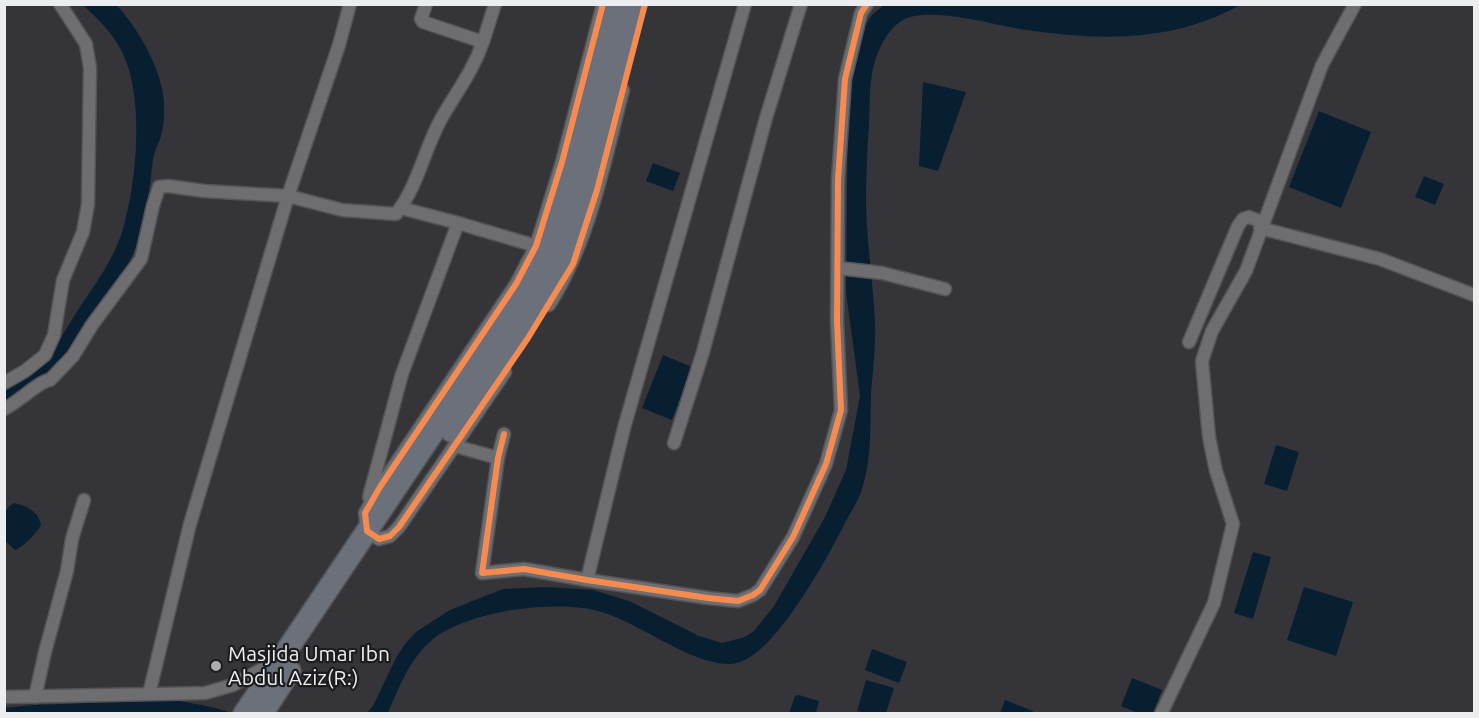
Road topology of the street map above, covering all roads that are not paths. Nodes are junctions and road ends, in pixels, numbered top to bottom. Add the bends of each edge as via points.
1 (60, 4) edge
2 (350, 4) edge
3 (426, 4) edge
4 (495, 4) edge
5 (603, 4) edge
6 (618, 4) edge
7 (636, 4) edge
8 (645, 4) edge
9 (746, 4) edge
10 (801, 4) edge
11 (867, 4) edge
12 (1355, 4) edge
13 (483, 42) junction
14 (288, 196) junction
15 (400, 208) junction
16 (458, 223) junction
17 (1261, 225) junction
18 (537, 246) junction
19 (841, 268) junction
20 (945, 289) dead end
21 (1474, 295) edge
22 (493, 331) junction
23 (1189, 342) dead end
24 (495, 377) junction
25 (4, 383) edge
26 (471, 388) junction
27 (4, 409) edge
28 (504, 434) dead end
29 (674, 443) dead end
30 (455, 446) junction
31 (498, 458) junction
32 (84, 500) dead end
33 (370, 528) junction
34 (586, 580) junction
35 (286, 653) junction
36 (274, 683) junction
37 (149, 694) junction
38 (4, 697) edge
39 (35, 697) junction
40 (244, 714) edge
41 (262, 714) edge
42 (1161, 714) edge

1 - 25 street via 86,44 90,68 84,232 63,280 54,335 45,355
2 - 14 street
3 - 13 street via 423,22
4 - 13 street
5 - 18 street
6 - 22 highway via 549,250
7 - 24 highway via 570,243
8 - 24 street via 597,190 573,264
9 - 34 street via 624,428
10 - 29 street
11 - 19 street via 861,13 845,79 838,180
12 - 17 street via 1322,65
13 - 15 street via 475,66 441,120 409,198
14 - 15 street via 342,210 396,214
14 - 27 street via 159,187 141,259 73,356 50,380
14 - 37 street via 190,524
15 - 16 street
16 - 18 street
16 - 33 street via 402,374
17 - 21 street via 1380,259
17 - 23 street via 1250,217 1238,226
17 - 42 street via 1246,271 1212,330 1202,361 1209,436 1233,524 1214,603
18 - 22 street
19 - 20 street via 877,272
19 - 34 street via 837,321 841,410 826,464 793,537 760,590 738,601
22 - 26 highway
24 - 26 highway
26 - 30 street
26 - 33 highway
26 - 33 street via 380,487
28 - 31 street
30 - 31 street
30 - 33 street via 390,536
31 - 34 street via 482,573 524,568
32 - 39 street
33 - 35 highway
33 - 36 highway
35 - 36 highway
35 - 37 street via 233,686 205,693
36 - 40 highway
36 - 41 highway
37 - 39 street
38 - 39 street

